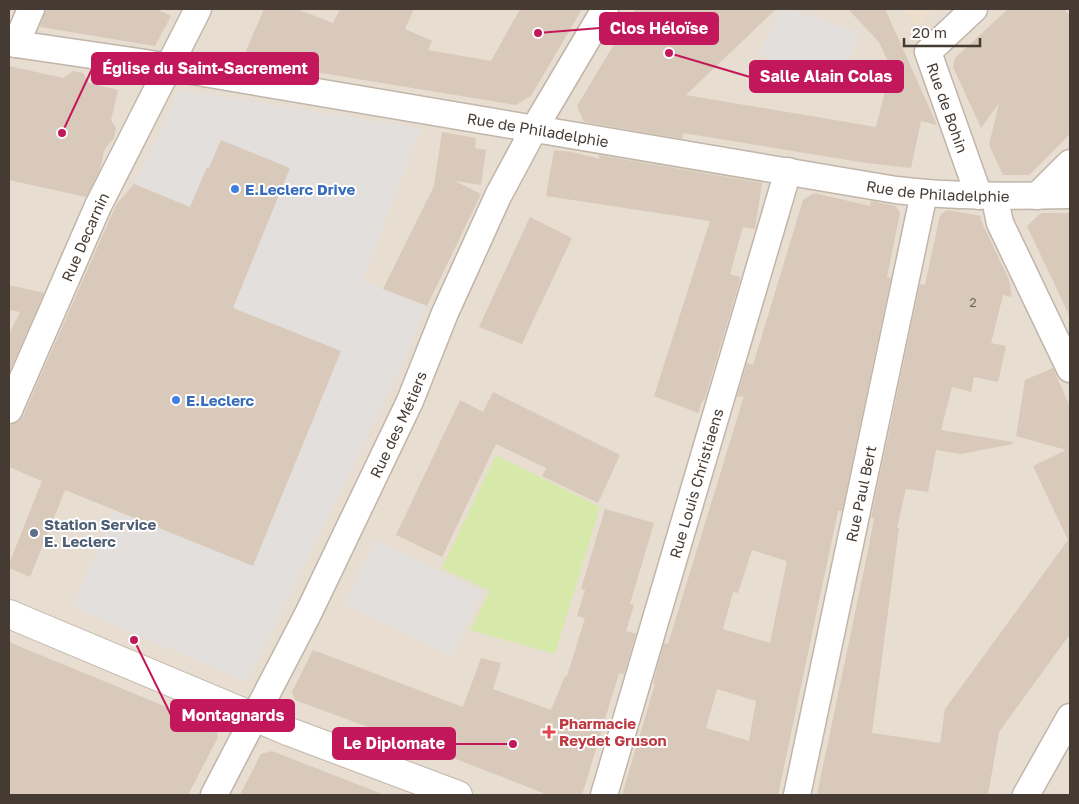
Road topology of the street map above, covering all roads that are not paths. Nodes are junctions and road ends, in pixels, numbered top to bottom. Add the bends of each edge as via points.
1 (31, 9) edge
2 (198, 9) edge
3 (606, 9) edge
4 (974, 9) edge
5 (12, 43) edge
6 (168, 68) junction
7 (534, 129) junction
8 (1070, 163) edge
9 (788, 171) junction
10 (924, 193) junction
11 (1070, 195) edge
12 (988, 196) junction
13 (1037, 196) junction
14 (1070, 369) edge
15 (9, 410) edge
16 (9, 614) edge
17 (1070, 716) edge
18 (255, 718) junction
19 (214, 795) edge
20 (458, 795) edge
21 (604, 795) edge
22 (797, 795) edge
23 (1026, 795) edge

1 - 5 street
2 - 6 street, Rue Decarnin
3 - 7 street, Rue des Métiers
4 - 12 street, Rue de Bohin via 928,52
5 - 6 street, Rue de Philadelphie
6 - 7 street, Rue de Philadelphie
6 - 15 street, Rue Decarnin via 98,206
7 - 9 street, Rue de Philadelphie
7 - 18 street, Rue des Métiers via 498,196 410,401
8 - 13 street
9 - 10 street, Rue de Philadelphie
9 - 21 street, Rue Louis Christiaens
10 - 12 street, Rue de Philadelphie
10 - 22 street, Rue Paul Bert
11 - 13 street, Rue de Philadelphie
12 - 13 street, Rue de Philadelphie
12 - 14 street via 997,209 1000,223
16 - 18 street
17 - 23 street
18 - 19 street, Rue des Métiers
18 - 20 street

